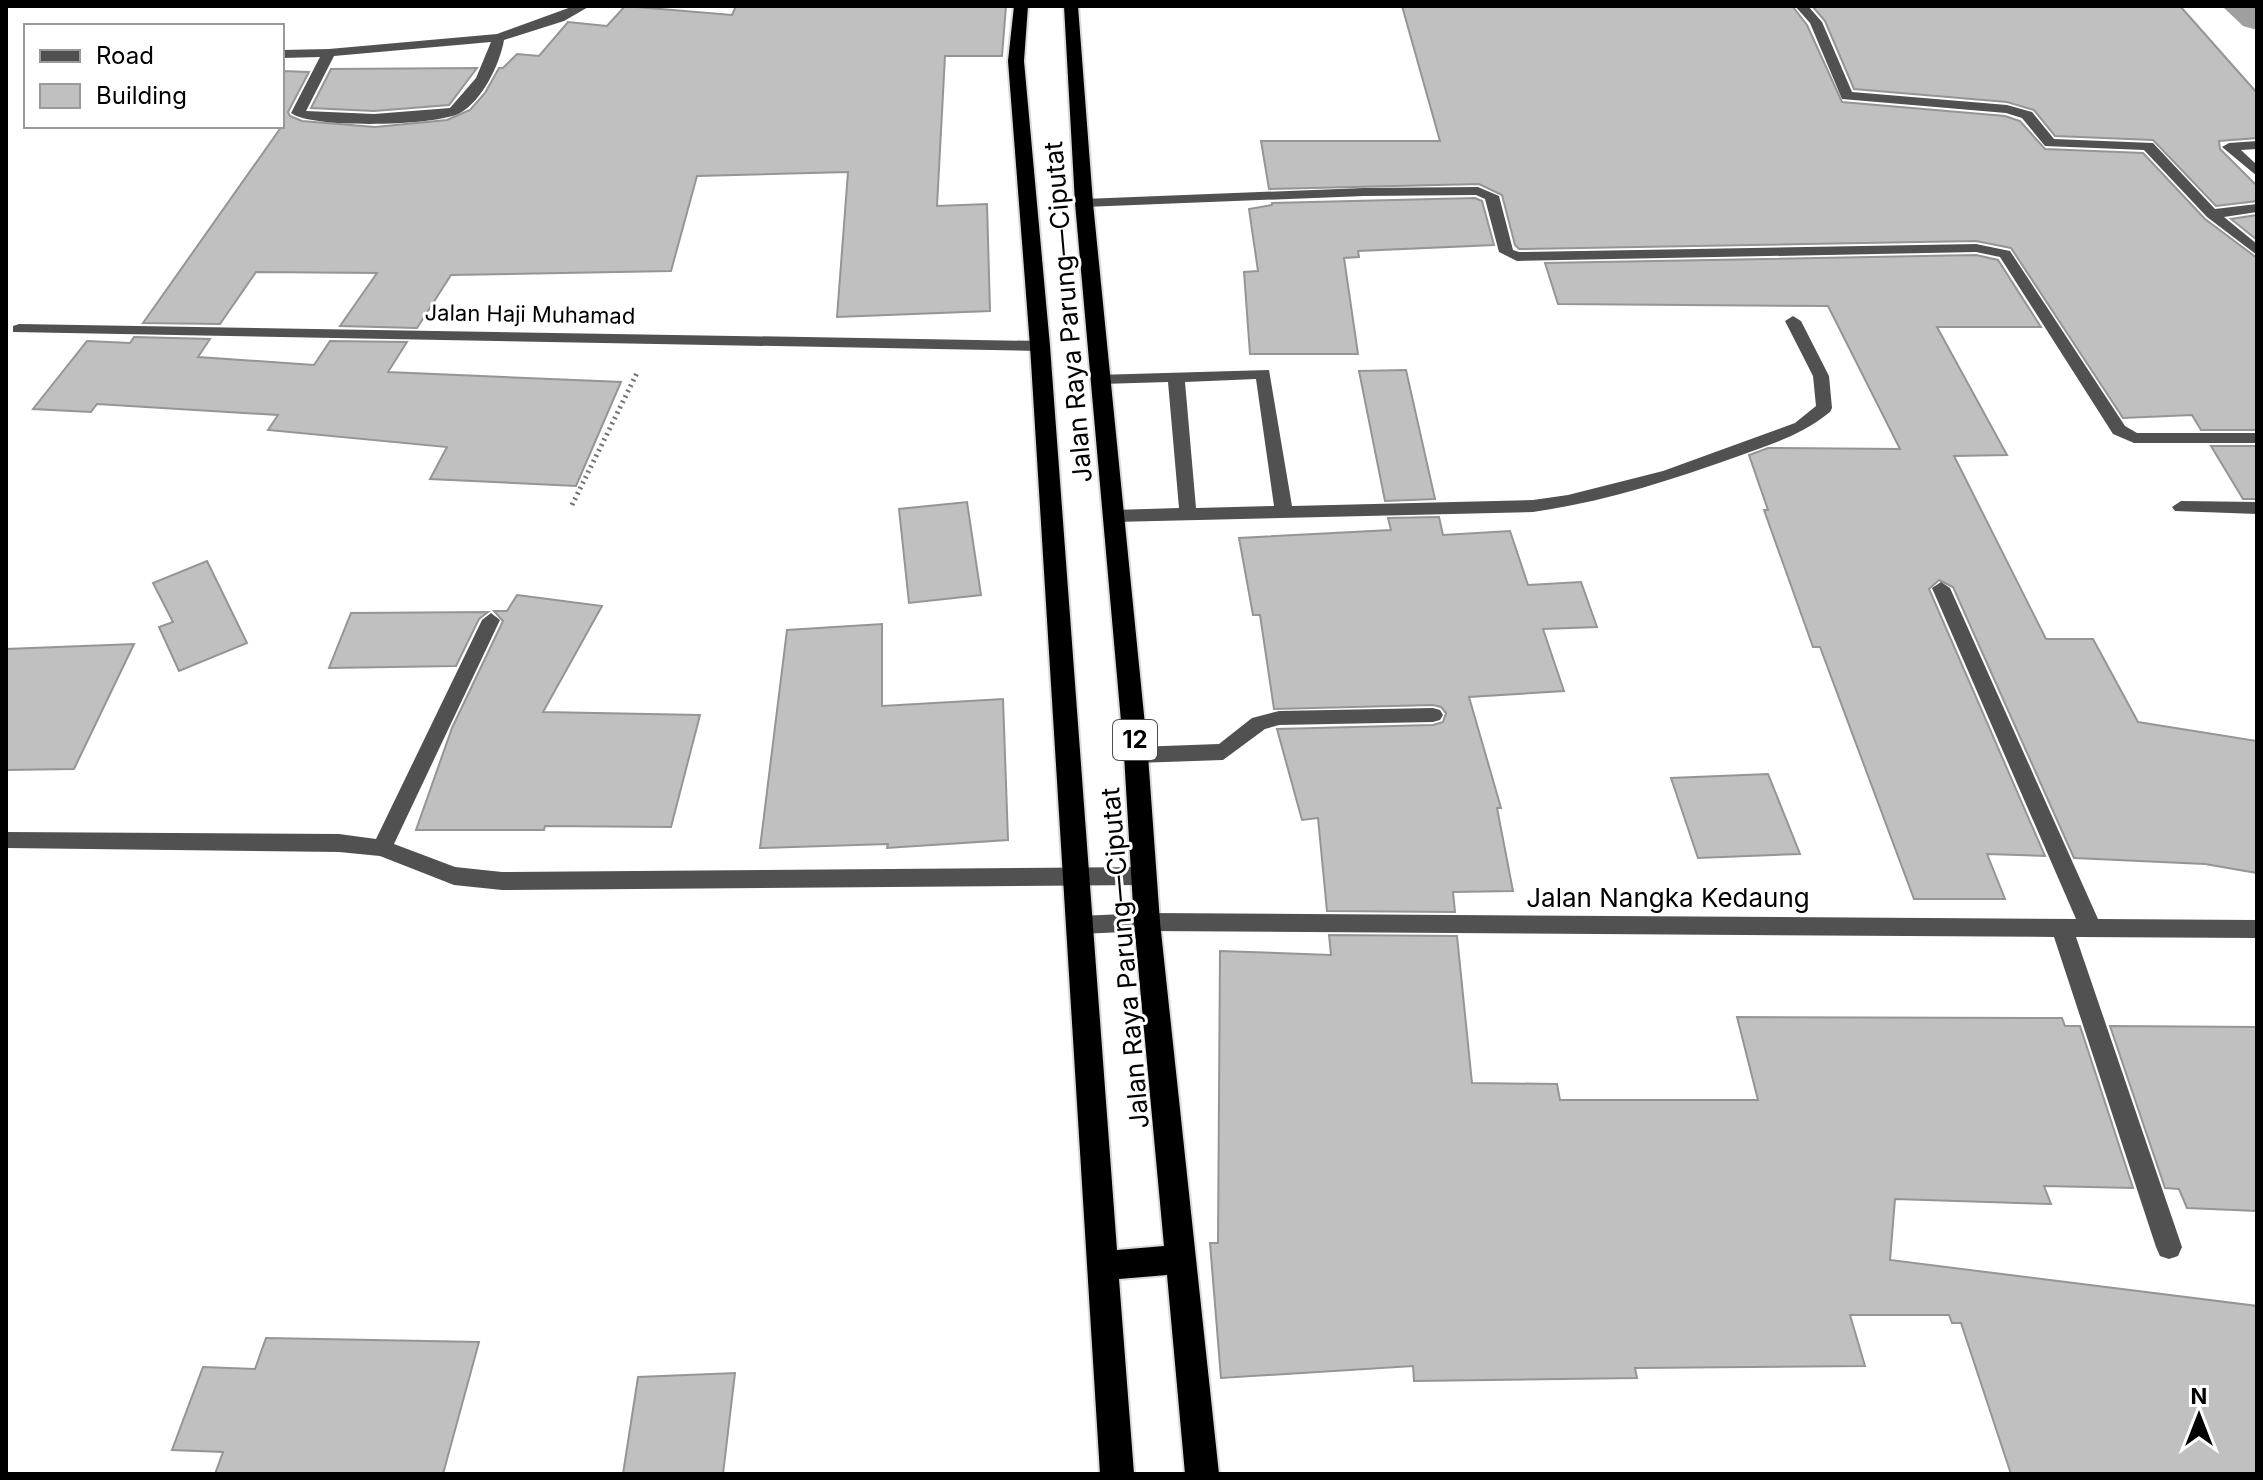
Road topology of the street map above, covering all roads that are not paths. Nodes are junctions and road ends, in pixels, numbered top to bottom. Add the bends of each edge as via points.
1 (584, 6) edge
2 (1021, 6) edge
3 (1071, 6) edge
4 (1801, 6) edge
5 (498, 38) junction
6 (329, 53) junction
7 (284, 54) edge
8 (2257, 145) edge
9 (2257, 172) edge
10 (1084, 203) junction
11 (2257, 208) edge
12 (2212, 214) junction
13 (2257, 251) edge
14 (1793, 321) dead end
15 (19, 329) dead end
16 (1040, 346) junction
17 (1176, 377) junction
18 (1102, 379) junction
19 (2257, 438) edge
20 (2181, 507) dead end
21 (2257, 508) edge
22 (1284, 511) junction
23 (1188, 514) junction
24 (1114, 516) junction
25 (1941, 588) dead end
26 (491, 620) dead end
27 (1433, 715) dead end
28 (1136, 755) junction
29 (6, 840) edge
30 (382, 848) junction
31 (1143, 876) junction
32 (1076, 878) junction
33 (1147, 922) junction
34 (1079, 925) junction
35 (2062, 929) junction
36 (2092, 929) junction
37 (2257, 929) edge
38 (2169, 1247) dead end
39 (1179, 1259) junction
40 (1102, 1266) junction
41 (1117, 1474) edge
42 (1202, 1474) edge

1 - 5 street
2 - 16 highway, Jalan Raya Parung—Ciputat via 1016,61
3 - 10 highway, Jalan Raya Parung—Ciputat / 12
4 - 12 street via 1816,22 1847,96 2007,109 2027,115 2050,143 2148,146
5 - 6 street
5 - 6 street via 497,53 460,106 431,115 319,118 298,113
6 - 7 street
8 - 9 street via 2229,147
10 - 18 highway, Jalan Raya Parung—Ciputat / 12
10 - 19 street via 1478,191 1492,196 1506,252 1517,257 1997,251 2005,254 2119,430 2134,438
11 - 12 street
12 - 13 street
14 - 22 street via 1821,376 1824,408 1801,427 1577,502
15 - 16 street, Jalan Haji Muhamad
16 - 32 highway, Jalan Raya Parung—Ciputat
17 - 18 street
17 - 22 street via 1263,374
17 - 23 street
18 - 24 highway, Jalan Raya Parung—Ciputat / 12
20 - 21 street
22 - 23 street
23 - 24 street
24 - 28 highway, Jalan Raya Parung—Ciputat / 12
25 - 36 street
26 - 30 street
27 - 28 street via 1279,718 1259,723 1223,752
28 - 31 highway, Jalan Raya Parung—Ciputat / 12
29 - 30 street via 339,843
30 - 32 street via 454,876 502,881
31 - 32 street
31 - 33 highway, Jalan Raya Parung—Ciputat / 12
32 - 34 highway, Jalan Raya Parung—Ciputat
33 - 34 street, Jalan Nangka Kedaung
33 - 35 street, Jalan Nangka Kedaung
33 - 39 highway, Jalan Raya Parung—Ciputat / 12
34 - 40 highway, Jalan Raya Parung—Ciputat
35 - 36 street, Jalan Nangka Kedaung
35 - 38 street
36 - 37 street, Jalan Nangka Kedaung
39 - 40 highway
39 - 42 highway, Jalan Raya Parung—Ciputat / 12
40 - 41 highway, Jalan Raya Parung—Ciputat

